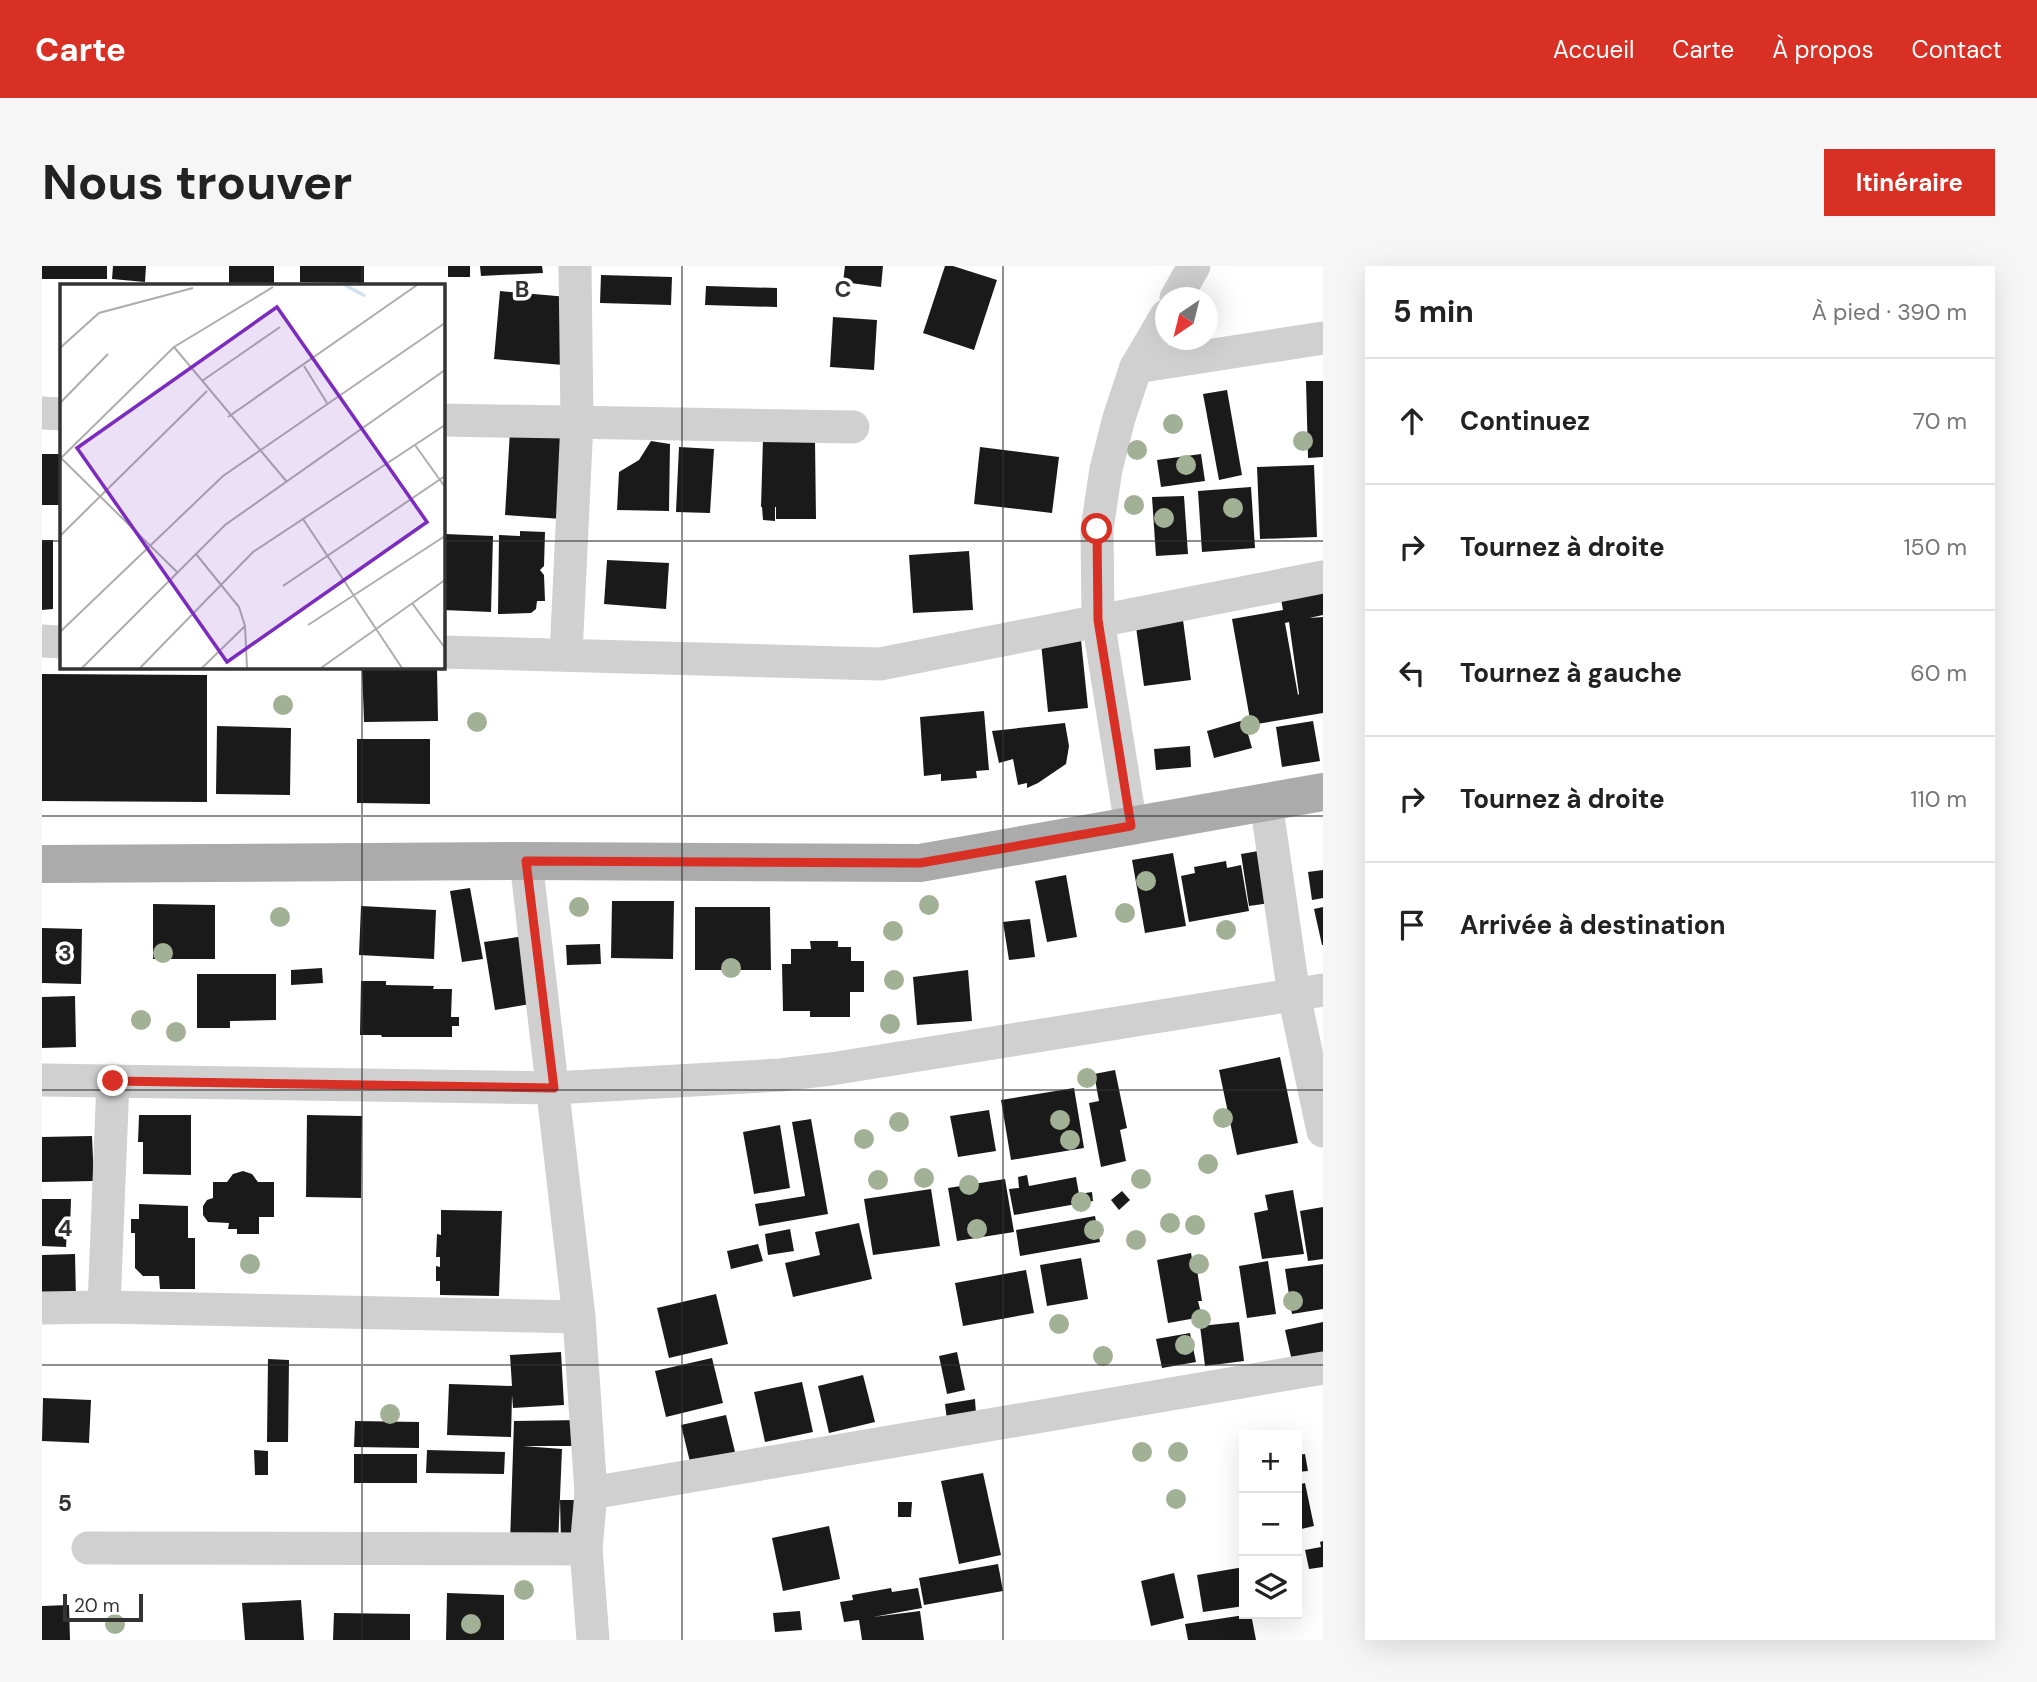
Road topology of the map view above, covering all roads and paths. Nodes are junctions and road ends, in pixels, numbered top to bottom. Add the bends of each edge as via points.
1 (575, 266) edge
2 (1194, 266) edge
3 (1182, 287) edge
4 (1155, 335) edge
5 (1323, 338) edge
6 (1136, 368) junction
7 (42, 413) edge
8 (60, 414) edge
9 (444, 420) edge
10 (577, 422) junction
11 (853, 427) dead end
12 (1323, 577) edge
13 (1098, 620) junction
14 (42, 641) edge
15 (60, 642) edge
16 (444, 652) edge
17 (566, 655) junction
18 (1323, 792) edge
19 (1266, 802) junction
20 (1131, 826) junction
21 (526, 861) junction
22 (42, 864) edge
23 (1309, 992) edge
24 (42, 1080) edge
25 (113, 1081) junction
26 (554, 1088) junction
27 (1323, 1131) edge
28 (104, 1307) junction
29 (42, 1308) edge
30 (579, 1317) junction
31 (1323, 1367) edge
32 (591, 1493) junction
33 (88, 1548) dead end
34 (586, 1549) junction
35 (593, 1640) edge

1 - 10 street
2 - 3 street
4 - 6 street
5 - 6 street
6 - 13 street via 1104,481 1097,529
7 - 8 street
9 - 10 street
10 - 11 street
10 - 17 street
12 - 13 street
13 - 17 street via 880,664
13 - 20 street
14 - 15 street
16 - 17 street
18 - 19 main road
19 - 20 main road
19 - 23 street
20 - 21 main road via 920,863
21 - 22 main road
21 - 26 street
23 - 26 street via 831,1069
23 - 27 street
24 - 25 street
25 - 26 street
25 - 28 street
26 - 30 street
28 - 29 street
28 - 30 street
30 - 32 street
31 - 32 street
32 - 34 street
33 - 34 street
34 - 35 street

